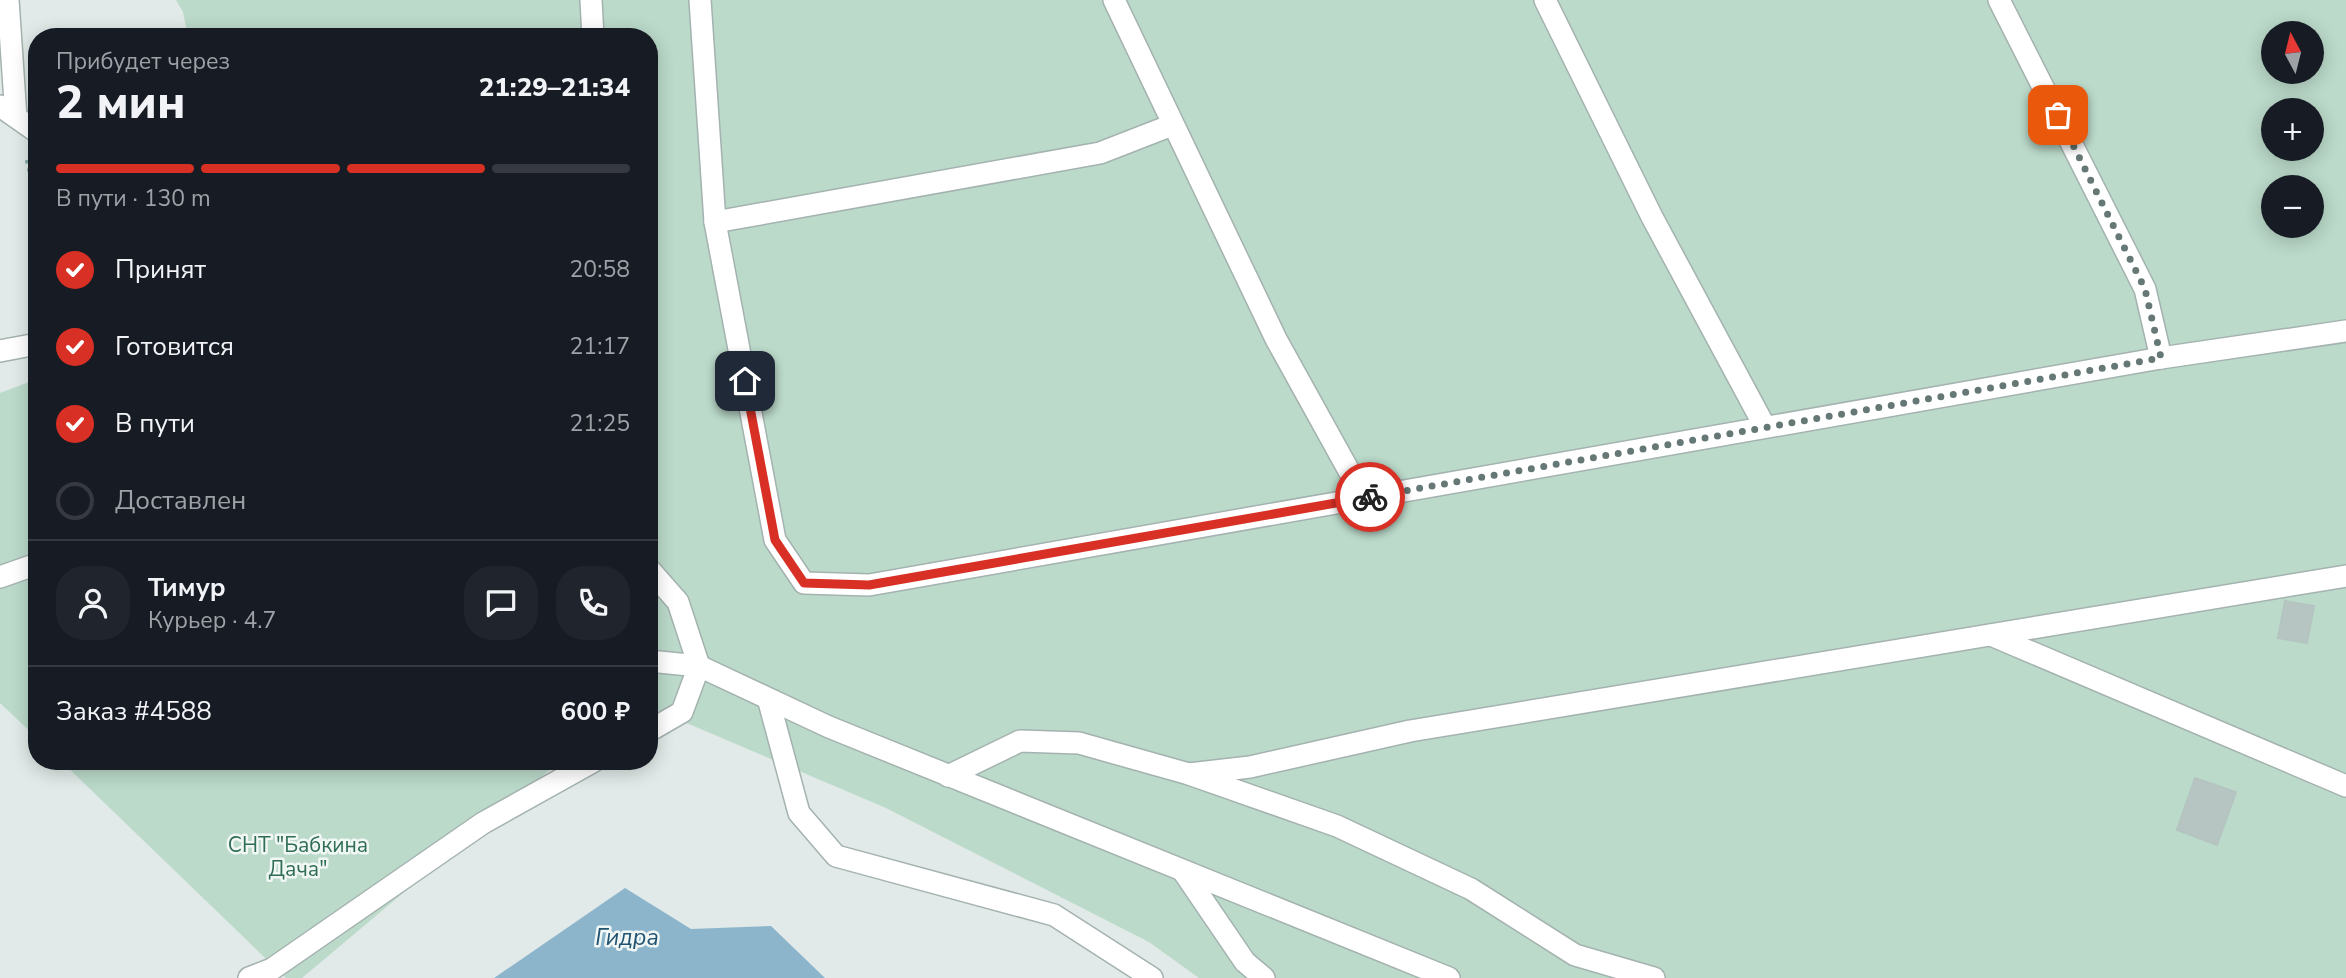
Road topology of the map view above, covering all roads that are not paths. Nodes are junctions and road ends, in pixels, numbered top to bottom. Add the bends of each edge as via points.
1 (8, 0) edge
2 (591, 0) edge
3 (701, 0) edge
4 (1115, 0) edge
5 (1545, 0) edge
6 (1999, 0) edge
7 (593, 28) edge
8 (8, 111) edge
9 (28, 125) edge
10 (1172, 125) junction
11 (715, 222) junction
12 (2346, 331) edge
13 (28, 346) edge
14 (0, 351) edge
15 (2161, 358) junction
16 (1765, 427) junction
17 (1364, 498) junction
18 (28, 567) edge
19 (2346, 576) edge
20 (0, 577) edge
21 (658, 579) edge
22 (1990, 635) junction
23 (658, 663) edge
24 (699, 666) junction
25 (769, 702) junction
26 (658, 725) edge
27 (578, 770) edge
28 (1189, 774) junction
29 (948, 776) junction
30 (2346, 786) edge
31 (1183, 871) junction
32 (249, 978) edge
33 (1152, 978) edge
34 (1264, 978) edge
35 (1449, 978) edge
36 (1654, 978) edge

1 - 8 street
2 - 7 street
3 - 11 street
4 - 10 street
5 - 16 street via 1652,217
6 - 15 street via 2145,289
8 - 9 street
10 - 11 street via 1100,153
10 - 17 street via 1276,339
11 - 17 street via 775,540 804,583 869,585
12 - 15 street
13 - 14 street
15 - 16 street
16 - 17 street
18 - 20 street
19 - 22 street
21 - 24 street via 678,601
22 - 28 street via 1410,731 1250,767
22 - 30 street
23 - 24 street
24 - 25 street
24 - 26 street via 682,712
25 - 29 street
25 - 33 street via 799,813 836,856 1054,915
27 - 32 street via 483,823 272,970
28 - 29 street via 1079,743 1020,741
28 - 36 street via 1337,826 1471,888 1575,955
29 - 31 street
31 - 34 street via 1245,962
31 - 35 street

